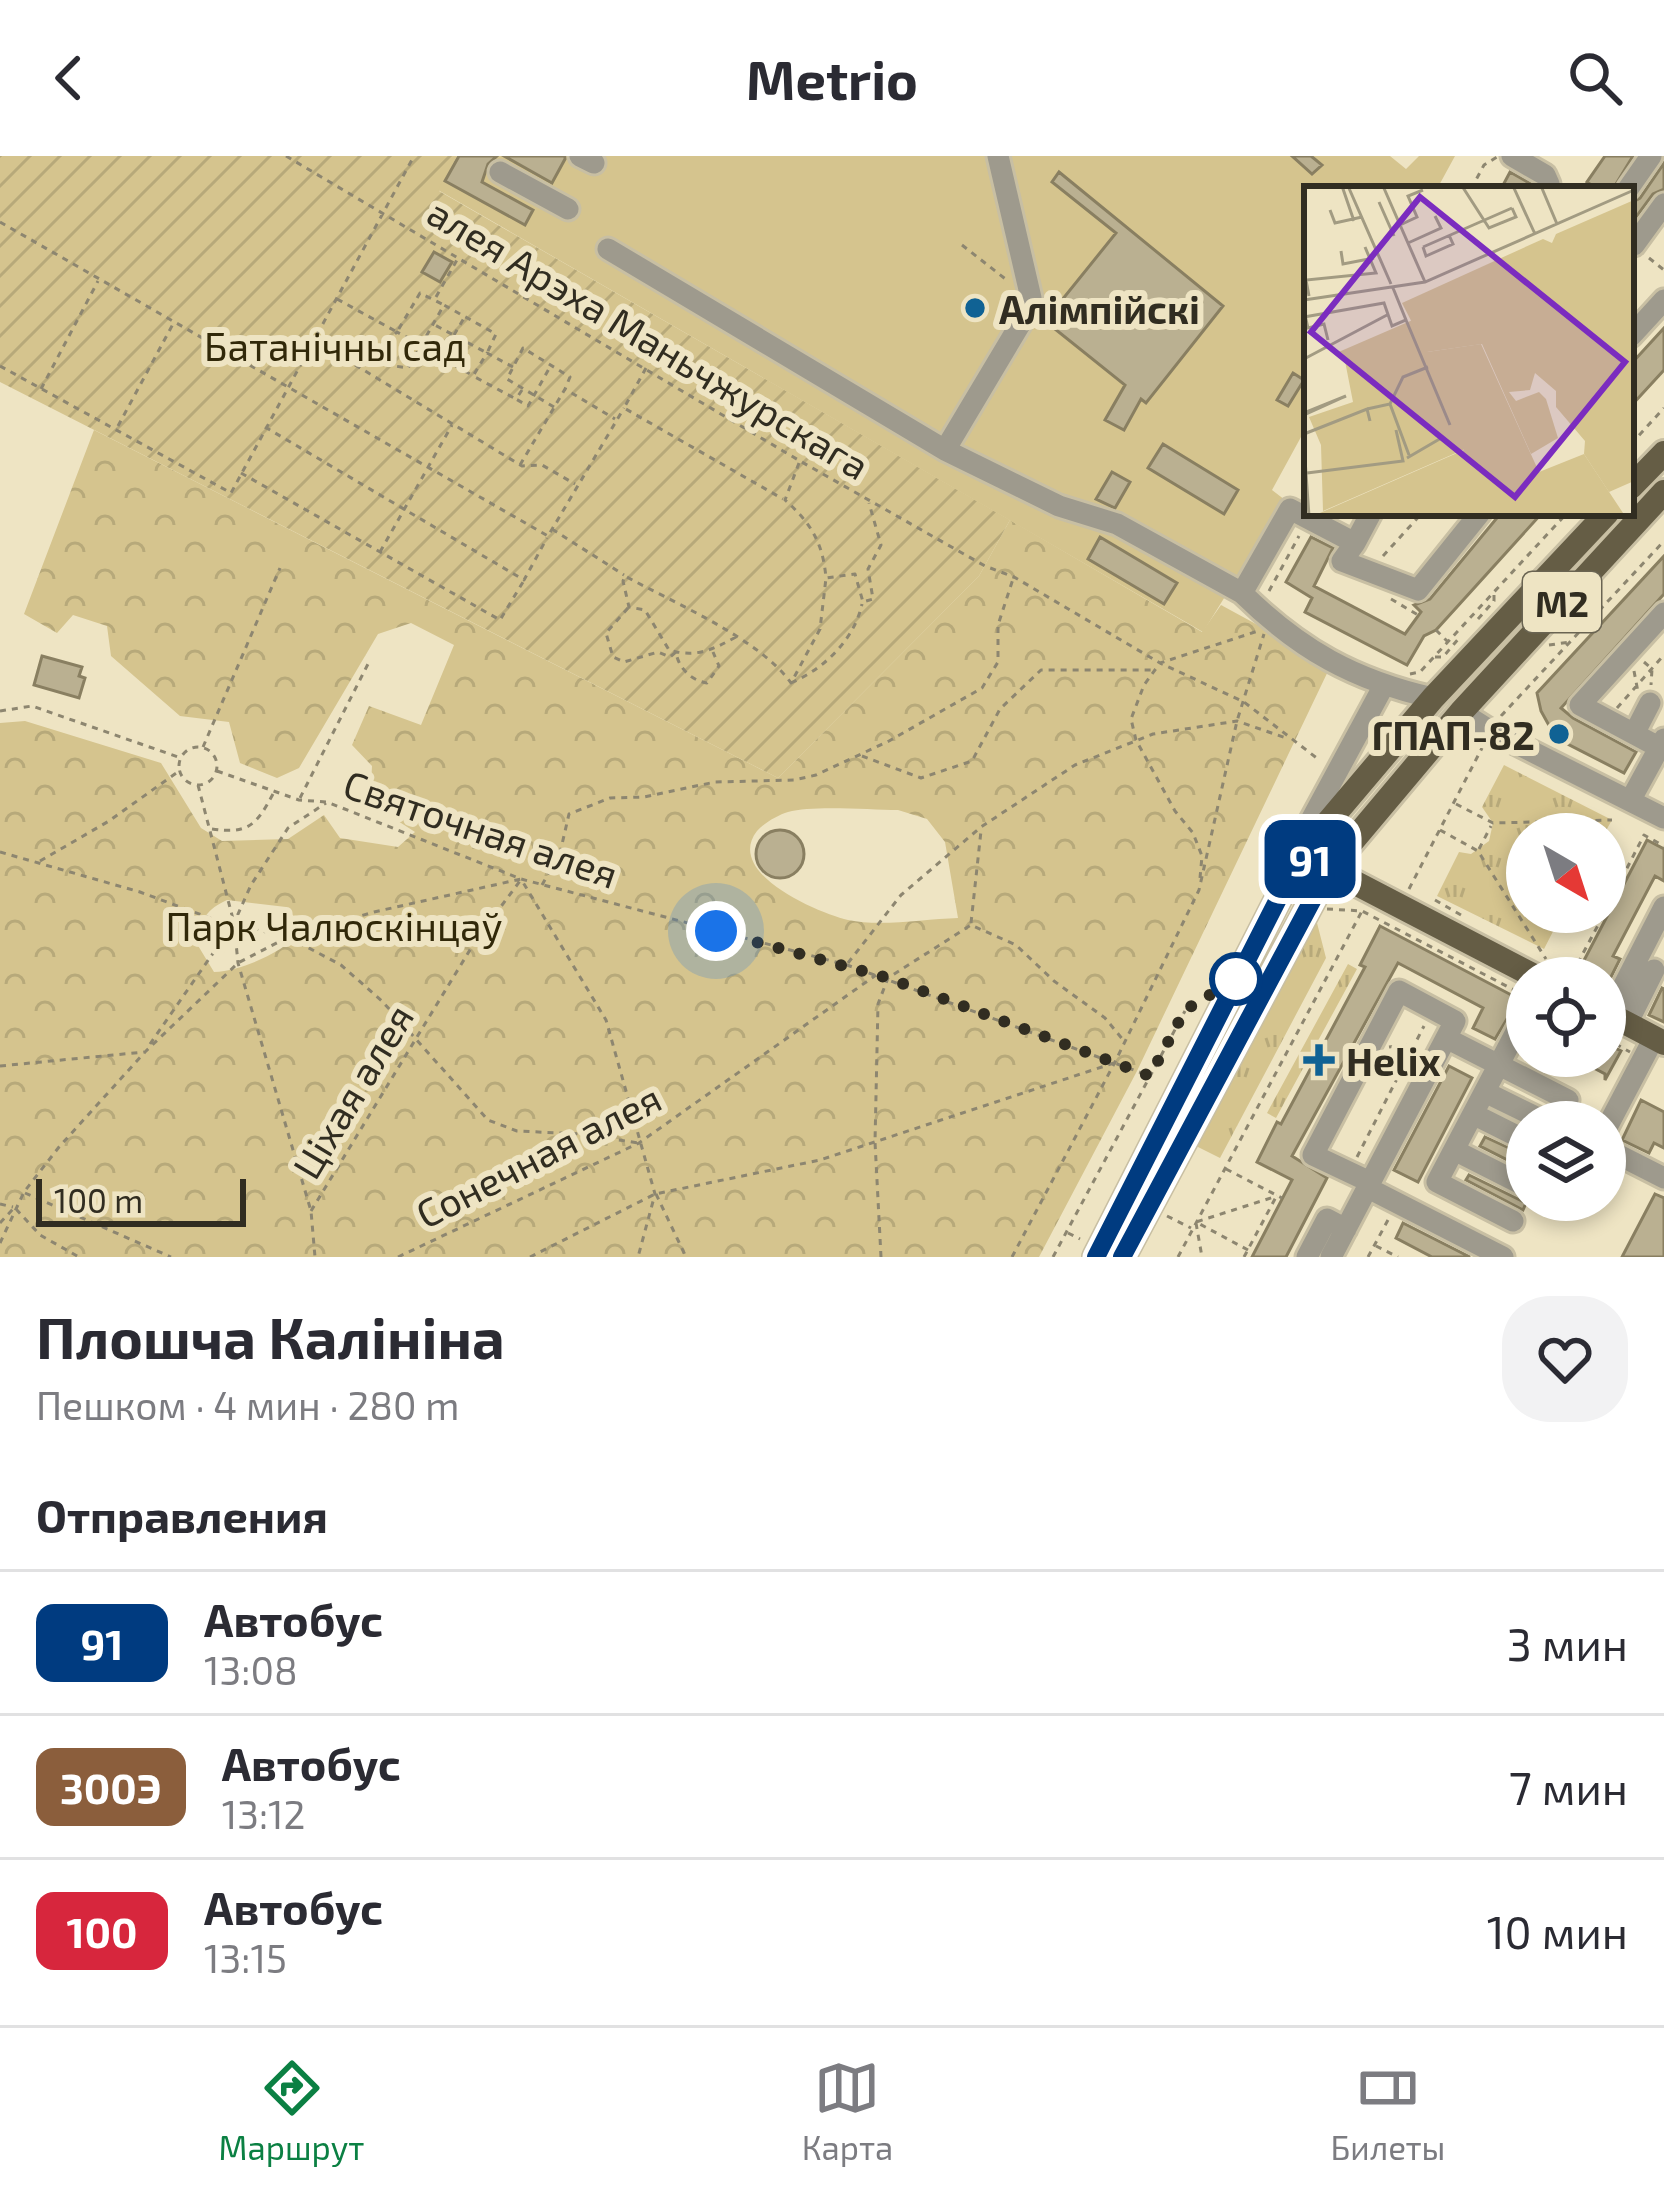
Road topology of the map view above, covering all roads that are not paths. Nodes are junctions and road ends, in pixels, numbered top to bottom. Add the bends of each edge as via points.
1 (998, 156) edge
2 (1512, 156) edge
3 (1651, 156) edge
4 (500, 172) dead end
5 (1550, 186) edge
6 (1630, 186) edge
7 (1664, 204) edge
8 (568, 209) dead end
9 (1634, 245) edge
10 (608, 250) dead end
11 (1664, 299) edge
12 (1634, 333) edge
13 (945, 450) junction
14 (1664, 452) edge
15 (1634, 484) edge
16 (1664, 492) edge
17 (1369, 516) edge
18 (1478, 516) edge
19 (1604, 516) edge
20 (1354, 543) junction
21 (1252, 599) junction
22 (1664, 613) edge
23 (1383, 687) junction
24 (1433, 698) junction
25 (1461, 712) junction
26 (1414, 720) junction
27 (1662, 746) edge
28 (1630, 801) junction
29 (1664, 818) edge
30 (1301, 854) junction
31 (1329, 869) junction
32 (1664, 907) edge
33 (1513, 957) edge
34 (1651, 969) edge
35 (1626, 1001) edge
36 (1626, 1023) edge
37 (1446, 1038) junction
38 (1659, 1040) edge
39 (1506, 1051) edge
40 (1499, 1064) junction
41 (1485, 1091) junction
42 (1567, 1101) edge
43 (1623, 1101) edge
44 (1506, 1102) edge
45 (1473, 1114) junction
46 (1506, 1130) edge
47 (1454, 1150) junction
48 (1626, 1159) edge
49 (1506, 1176) edge
50 (1664, 1178) edge
51 (1363, 1180) junction
52 (1506, 1217) edge
53 (1346, 1229) junction
54 (1088, 1248) edge
55 (1122, 1257) edge
56 (1307, 1257) edge
57 (1331, 1257) edge
58 (1503, 1257) edge

1 - 13 street via 1028,311
2 - 5 street
3 - 6 street
4 - 8 street
7 - 9 street
10 - 13 street
11 - 12 street
13 - 21 street via 1059,506 1117,524
14 - 15 main road
16 - 25 main road, М2
17 - 20 street
18 - 20 street via 1418,590 1342,561
19 - 24 main road, М2
20 - 21 street via 1290,509
21 - 23 street via 1284,634
22 - 27 street via 1580,705 1607,719 1641,710
23 - 24 street
23 - 26 street
23 - 30 street via 1310,822
24 - 26 main road, М2
25 - 28 street
25 - 31 main road, М2
26 - 30 main road, М2
27 - 28 street
28 - 29 street
30 - 31 main road
30 - 54 main road, М2
31 - 33 main road
31 - 55 main road, М2
32 - 34 street
34 - 35 street
36 - 38 main road
37 - 40 street
37 - 51 street
37 - 51 street via 1455,1021 1400,991 1313,1155
38 - 43 street
39 - 40 street
40 - 41 street
40 - 42 street
41 - 44 street
41 - 45 street
45 - 46 street
45 - 47 street
47 - 49 street
47 - 52 street via 1437,1182
48 - 50 street
51 - 53 street
51 - 58 street
53 - 56 street via 1327,1219
53 - 57 street

